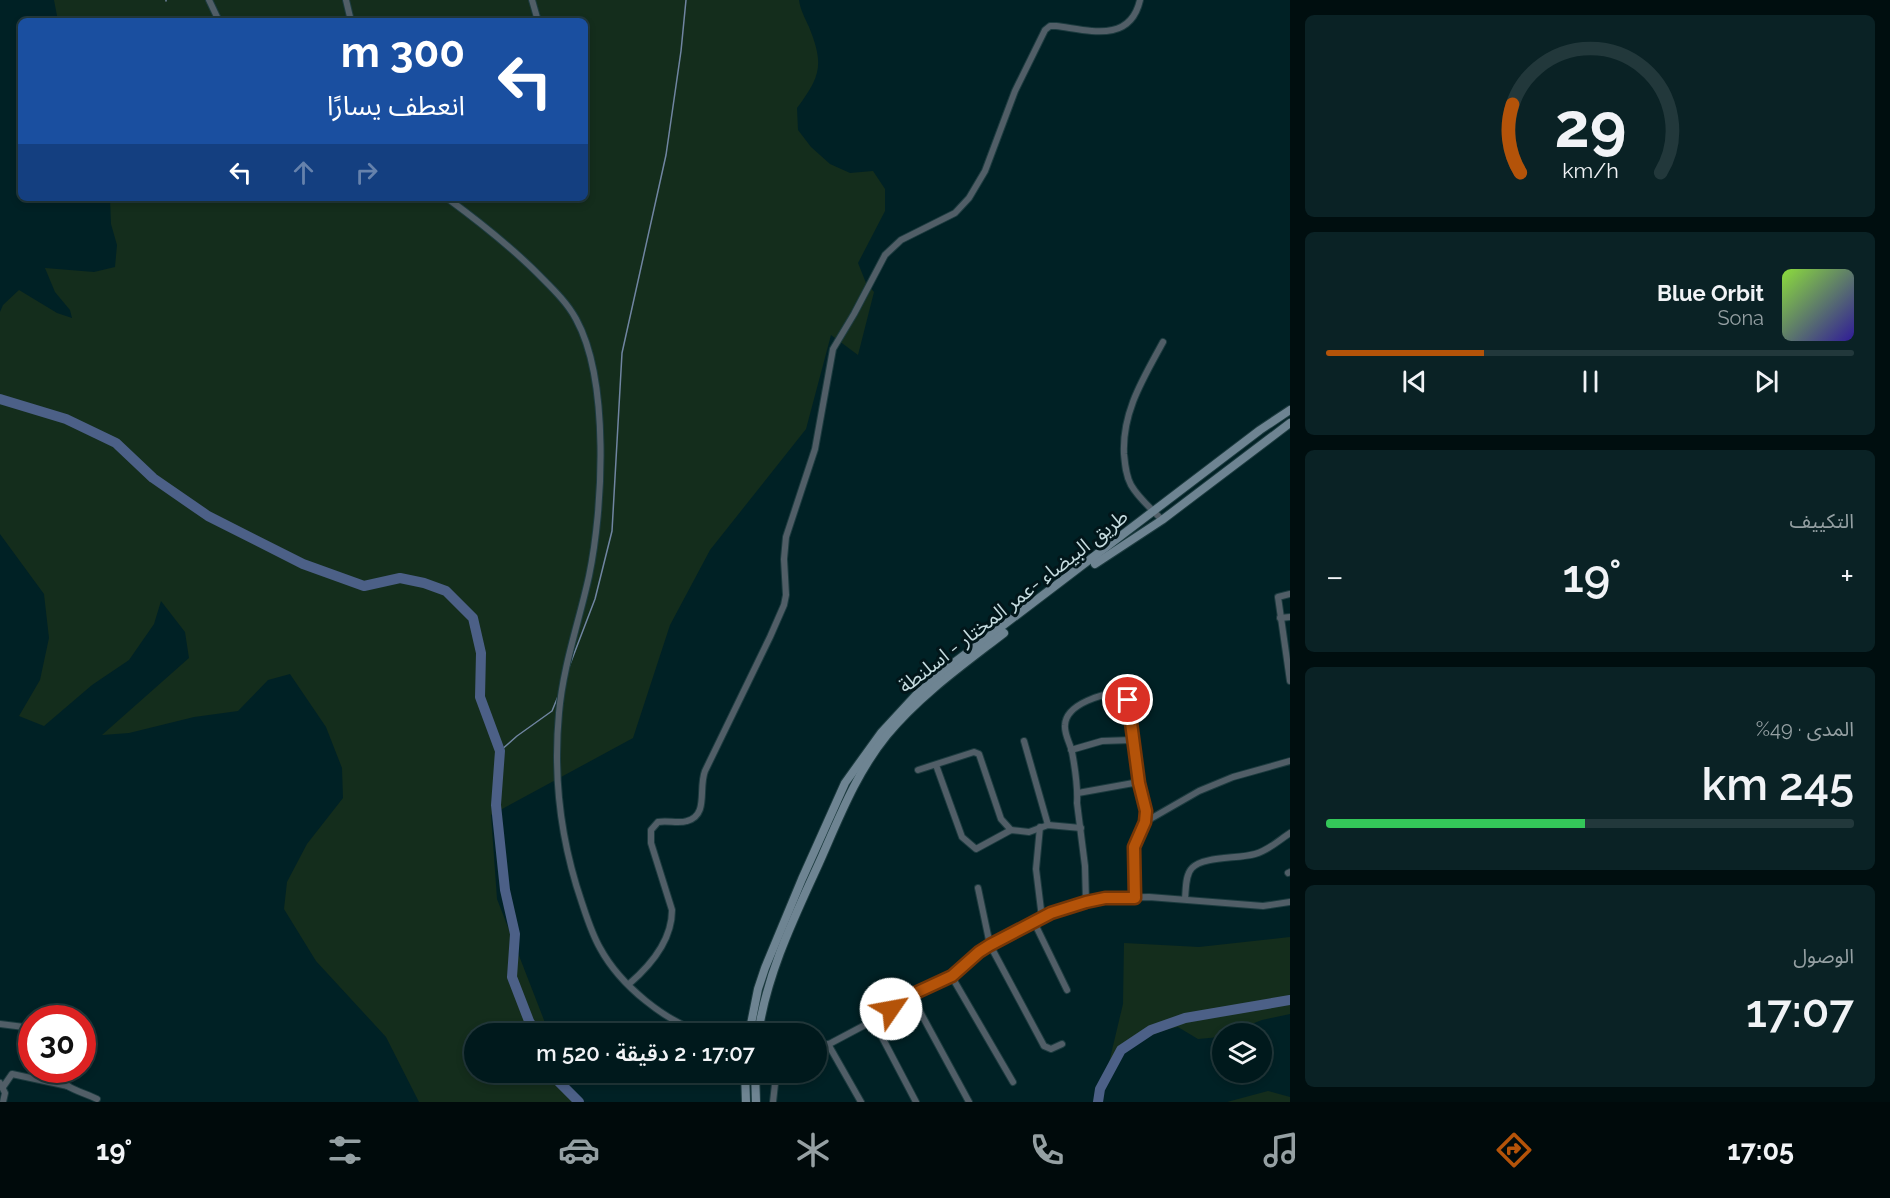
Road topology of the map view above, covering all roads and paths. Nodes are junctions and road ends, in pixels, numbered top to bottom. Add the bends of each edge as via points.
1 (209, 0) edge
2 (346, 0) edge
3 (532, 0) edge
4 (1140, 0) edge
5 (218, 18) edge
6 (350, 18) edge
7 (537, 18) edge
8 (451, 201) edge
9 (1163, 342) dead end
10 (1290, 410) edge
11 (1290, 423) edge
12 (1154, 511) junction
13 (1162, 520) junction
14 (1290, 594) edge
15 (1290, 616) edge
16 (1280, 618) junction
17 (1290, 681) edge
18 (1132, 740) junction
19 (1024, 741) dead end
20 (1071, 750) junction
21 (1290, 761) edge
22 (936, 765) junction
23 (918, 770) dead end
24 (1139, 783) junction
25 (1078, 793) junction
26 (1145, 822) junction
27 (1048, 825) junction
28 (1040, 827) junction
29 (1080, 828) junction
30 (1011, 831) junction
31 (1290, 833) edge
32 (978, 888) dead end
33 (1135, 898) junction
34 (1185, 899) junction
35 (1086, 902) junction
36 (1290, 902) edge
37 (1042, 918) junction
38 (1034, 922) junction
39 (990, 945) junction
40 (952, 976) junction
41 (628, 984) junction
42 (1067, 990) dead end
43 (911, 995) junction
44 (873, 1020) junction
45 (680, 1023) edge
46 (752, 1023) edge
47 (759, 1023) edge
48 (0, 1024) edge
49 (18, 1026) edge
50 (828, 1044) joint
51 (1062, 1044) dead end
52 (1013, 1082) dead end
53 (63, 1083) edge
54 (745, 1083) edge
55 (755, 1083) edge
56 (776, 1083) edge
57 (2, 1085) edge
58 (68, 1086) junction
59 (98, 1099) dead end
60 (3, 1102) edge
61 (746, 1102) edge
62 (756, 1102) edge
63 (773, 1102) edge
64 (861, 1102) edge
65 (916, 1102) edge
66 (969, 1102) edge

1 - 5 street
2 - 6 street
3 - 7 street
4 - 41 street via 1127,22 1109,32 1056,26 1045,30 1015,91 985,171 969,198 955,213 901,240 885,255 833,349 815,449 786,537 784,605 705,771 697,817 658,822 651,830 672,922 646,969
8 - 41 street via 496,234 558,294 576,320 593,372 600,502 589,576 565,672 559,714 560,818 579,894 599,947
9 - 12 street via 1133,398 1125,425 1125,466 1130,483
10 - 12 main road, طريق البيضاء -عمر المختار - اسلنطة
11 - 13 main road, طريق البيضاء -عمر المختار - اسلنطة
12 - 13 street
12 - 46 main road, طريق البيضاء -عمر المختار - اسلنطة via 956,662 881,733 845,783 802,879 765,968
13 - 47 main road, طريق البيضاء -عمر المختار - اسلنطة via 1100,560 969,660 926,695 887,735 853,787 802,900 768,984
14 - 16 street via 1278,597
15 - 16 street
16 - 17 street
18 - 20 street via 1102,741
18 - 20 street via 1127,696 1121,691 1096,697 1070,713 1064,727
18 - 24 street
19 - 27 street
20 - 25 street
21 - 26 street via 1199,791
22 - 23 street
22 - 30 street via 974,752 979,754 1000,819
22 - 30 street via 962,837 976,849
24 - 25 street
24 - 26 street
25 - 29 street
26 - 33 street via 1134,847
27 - 28 street
27 - 29 street
28 - 30 street via 1029,832
28 - 37 street via 1036,869
29 - 35 street
31 - 34 street via 1269,849 1192,867
32 - 39 street
33 - 34 street
33 - 35 street
34 - 36 street via 1263,906
35 - 37 street
37 - 38 street
38 - 39 street
38 - 42 street
39 - 40 street
39 - 51 street via 1044,1046 1050,1049
40 - 43 street
40 - 52 street
41 - 45 street
43 - 44 street
43 - 66 street
44 - 50 street
44 - 65 street
48 - 49 street
50 - 64 street
53 - 58 street
54 - 61 main road
55 - 62 main road
56 - 63 street
57 - 58 street via 12,1074
57 - 60 street
58 - 59 street

